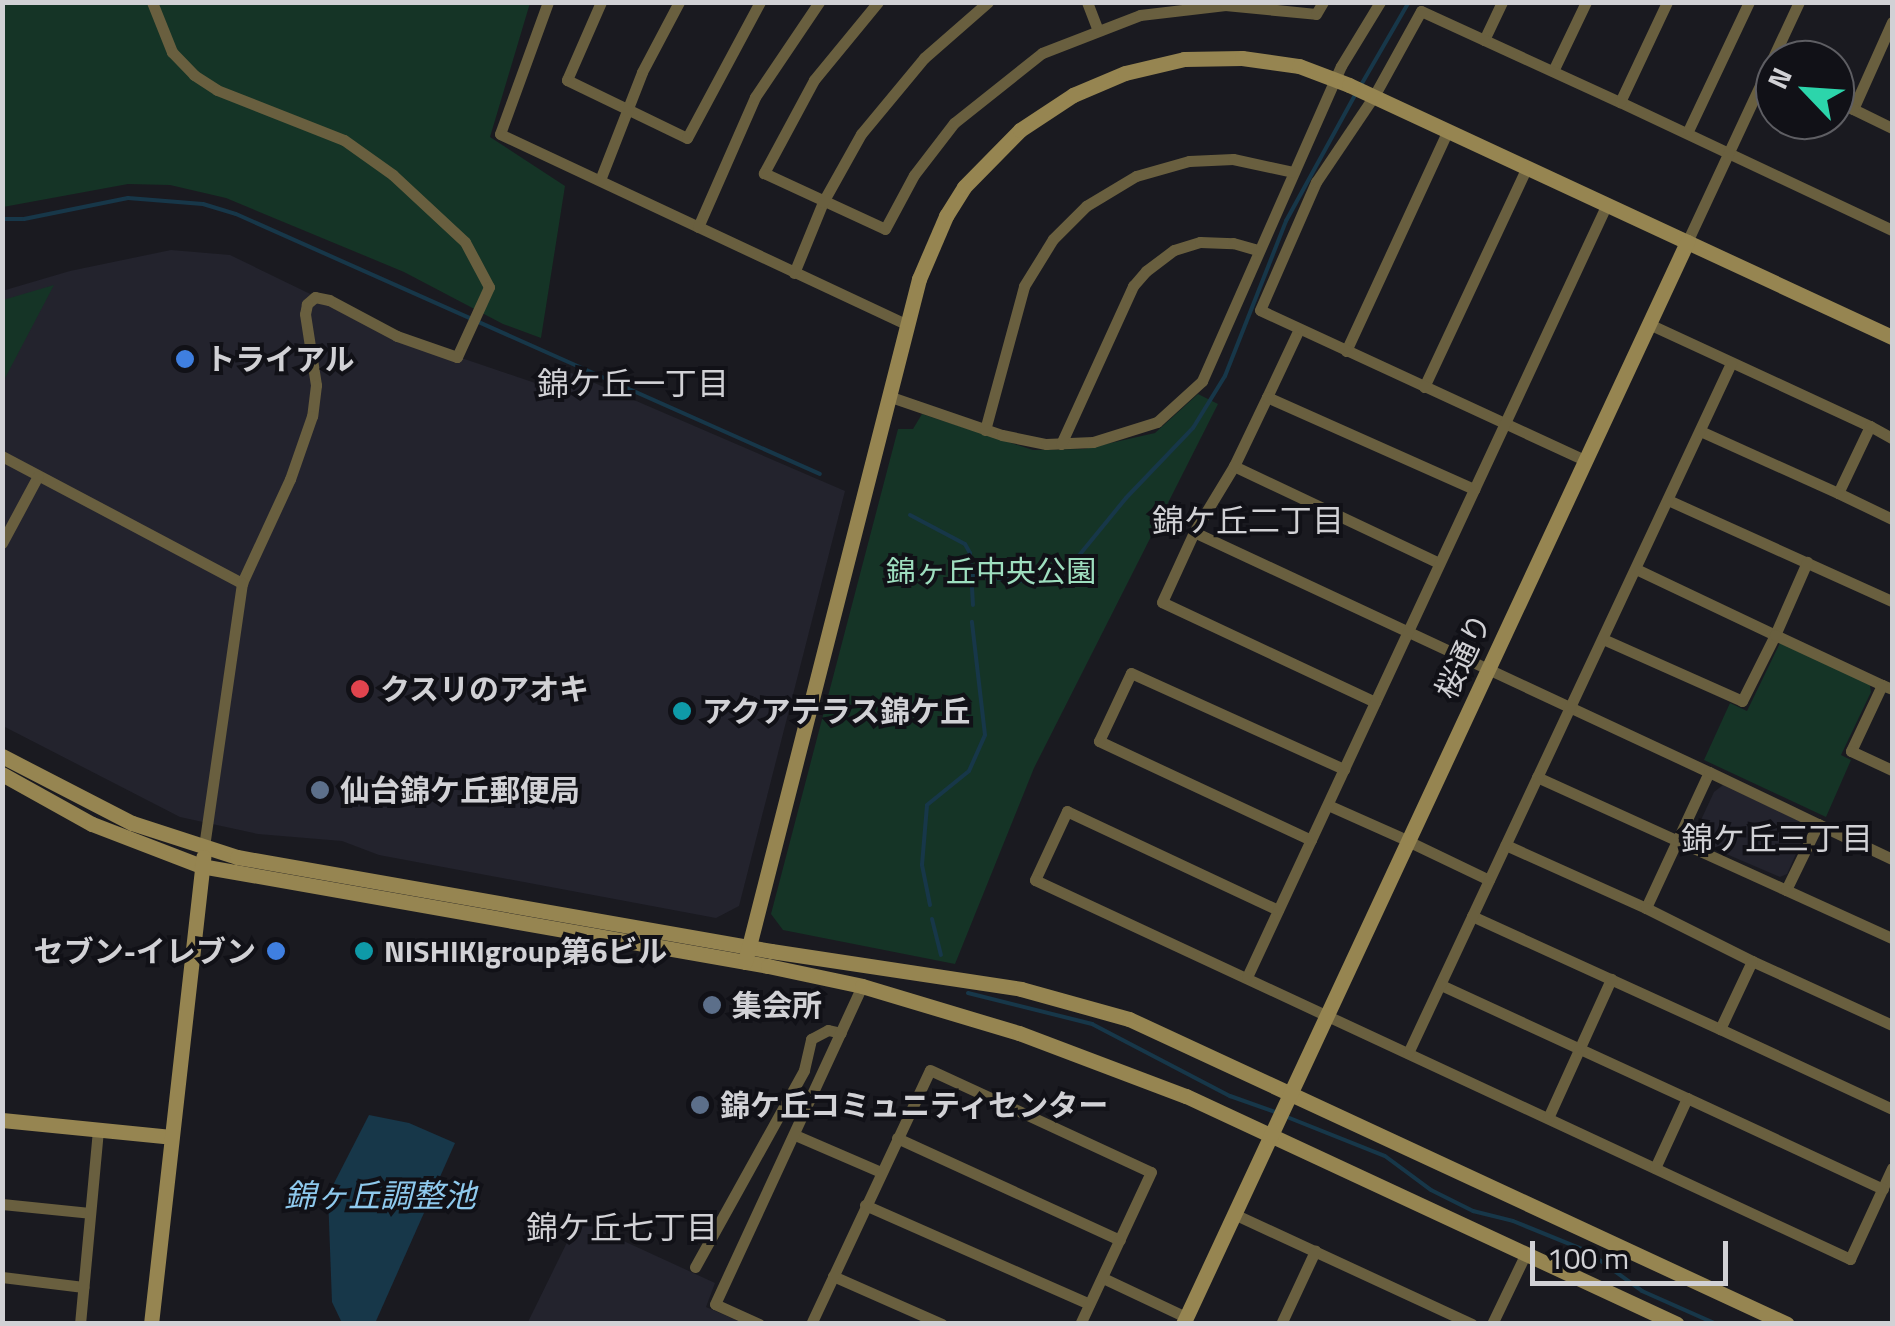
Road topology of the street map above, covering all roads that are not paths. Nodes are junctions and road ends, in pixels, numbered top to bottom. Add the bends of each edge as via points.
1 (152, 2) edge
2 (548, 2) edge
3 (602, 2) edge
4 (679, 2) edge
5 (760, 2) edge
6 (818, 2) edge
7 (878, 2) edge
8 (988, 2) edge
9 (1087, 2) edge
10 (1323, 2) edge
11 (1380, 2) edge
12 (1502, 2) edge
13 (1586, 2) edge
14 (1667, 2) edge
15 (1749, 2) edge
16 (1799, 2) edge
17 (1187, 5) edge
18 (1423, 6) edge
19 (1892, 22) edge
20 (1098, 30) junction
21 (1484, 40) junction
22 (1784, 40) edge
23 (1553, 71) junction
24 (1355, 88) junction
25 (1620, 102) junction
26 (1755, 103) edge
27 (1855, 105) edge
28 (628, 108) junction
29 (1855, 110) edge
30 (1892, 128) edge
31 (1448, 130) junction
32 (1688, 132) junction
33 (1729, 151) junction
34 (1527, 167) junction
35 (1293, 172) junction
36 (600, 180) junction
37 (823, 202) junction
38 (1607, 204) junction
39 (698, 227) junction
40 (1892, 230) edge
41 (1687, 242) junction
42 (1256, 250) junction
43 (794, 274) junction
44 (1649, 324) junction
45 (907, 325) junction
46 (1299, 329) junction
47 (1892, 337) edge
48 (1346, 352) junction
49 (1731, 363) junction
50 (1424, 388) junction
51 (888, 396) junction
52 (1267, 398) junction
53 (1504, 424) junction
54 (1870, 426) junction
55 (984, 430) junction
56 (1700, 431) junction
57 (1892, 438) edge
58 (1061, 444) junction
59 (2, 456) edge
60 (1578, 457) dead end
61 (1234, 466) junction
62 (38, 476) junction
63 (1474, 489) junction
64 (1838, 493) junction
65 (1668, 500) junction
66 (1892, 519) edge
67 (1194, 532) junction
68 (2, 544) edge
69 (1807, 562) junction
70 (1440, 564) junction
71 (1636, 569) junction
72 (242, 583) junction
73 (1892, 601) edge
74 (1406, 633) junction
75 (1775, 634) junction
76 (1603, 639) junction
77 (1487, 670) junction
78 (1887, 687) edge
79 (1375, 702) junction
80 (1568, 708) junction
81 (2, 756) edge
82 (1344, 770) junction
83 (1892, 770) edge
84 (1710, 772) junction
85 (2, 774) edge
86 (1537, 778) junction
87 (1328, 804) junction
88 (1818, 824) junction
89 (1400, 837) dead end
90 (1311, 840) junction
91 (1677, 840) junction
92 (1414, 844) dead end
93 (1506, 845) junction
94 (204, 848) junction
95 (1892, 859) edge
96 (201, 866) junction
97 (1489, 880) junction
98 (1786, 890) junction
99 (1646, 908) junction
100 (1278, 910) junction
101 (1472, 916) junction
102 (1892, 938) edge
103 (746, 954) junction
104 (1752, 961) junction
105 (1246, 977) junction
106 (1611, 979) junction
107 (1441, 985) junction
108 (862, 986) junction
109 (1328, 1016) junction
110 (1892, 1025) edge
111 (1720, 1030) junction
112 (842, 1034) junction
113 (1580, 1049) junction
114 (1408, 1053) junction
115 (1687, 1098) junction
116 (1290, 1099) junction
117 (1892, 1109) edge
118 (1548, 1118) junction
119 (2, 1120) edge
120 (98, 1130) junction
121 (1274, 1131) junction
122 (795, 1135) junction
123 (171, 1137) junction
124 (897, 1138) junction
125 (1655, 1168) junction
126 (1892, 1168) edge
127 (880, 1172) junction
128 (1882, 1188) junction
129 (2, 1204) edge
130 (865, 1204) junction
131 (90, 1213) junction
132 (1234, 1214) junction
133 (1120, 1240) junction
134 (1315, 1251) junction
135 (1526, 1253) junction
136 (695, 1266) dead end
137 (833, 1276) junction
138 (2, 1277) edge
139 (1103, 1278) junction
140 (84, 1287) junction
141 (1089, 1304) junction
142 (1185, 1320) edge
143 (1285, 1322) edge
144 (80, 1324) edge
145 (151, 1324) edge
146 (758, 1324) edge
147 (811, 1324) edge
148 (942, 1324) edge
149 (1080, 1324) edge
150 (1472, 1324) edge
151 (1492, 1324) edge
152 (1676, 1324) edge
153 (1787, 1324) edge

1 - 72 street via 172,52 194,76 344,140 393,175 456,230 489,287 457,358 330,300 315,297 307,304 316,385 312,416
2 - 36 street via 500,134
3 - 28 street via 568,80
4 - 28 street
5 - 28 street via 688,138
6 - 39 street via 754,97
7 - 37 street via 814,80 764,173
8 - 37 street via 878,110
9 - 20 street
10 - 17 street via 1316,14
11 - 24 street
12 - 21 street
13 - 23 street
14 - 25 street
15 - 32 street
16 - 22 street
17 - 20 street
18 - 21 street
18 - 24 street
19 - 27 street
20 - 37 street via 1042,54 970,107 914,175 885,229
21 - 23 street
23 - 25 street
24 - 31 street
24 - 35 street
24 - 45 street via 1271,61 1184,59 1125,72 1073,94 1020,130 964,187 932,244
24 - 46 street via 1260,310
25 - 32 street
26 - 33 street
28 - 36 street
29 - 30 street
31 - 34 street
31 - 48 street
32 - 33 street
33 - 40 street
33 - 41 street
34 - 38 street
34 - 50 street
35 - 42 street
35 - 55 street via 1233,159 1189,161 1136,176 1086,206 1053,239 1024,286
36 - 39 street
37 - 43 street
38 - 41 street
38 - 53 street
39 - 43 street
41 - 44 street, 桜通り
41 - 47 street
42 - 58 street via 1202,380 1148,426
42 - 58 street via 1200,242 1174,250 1146,271 1133,286
43 - 45 street
44 - 49 street
44 - 77 street, 桜通り
45 - 51 street
46 - 48 street
46 - 52 street
48 - 50 street
49 - 54 street
49 - 56 street
50 - 53 street
51 - 55 street
51 - 103 street
52 - 61 street
52 - 63 street
53 - 60 street
53 - 63 street
54 - 57 street
54 - 64 street
55 - 58 street
56 - 64 street
56 - 65 street
59 - 62 street
61 - 67 street
61 - 70 street
62 - 68 street
62 - 72 street
63 - 70 street
64 - 66 street
65 - 69 street
65 - 71 street
67 - 74 street
67 - 79 street via 1162,602
69 - 73 street
69 - 75 street
70 - 74 street
71 - 75 street
71 - 76 street
72 - 94 street
74 - 77 street
74 - 79 street
75 - 76 street via 1742,701
75 - 78 street
76 - 80 street
77 - 80 street
77 - 109 street, 桜通り
78 - 83 street via 1851,752
79 - 82 street
80 - 84 street
80 - 86 street
81 - 94 street via 132,823
82 - 87 street
82 - 90 street via 1132,673 1099,741
84 - 88 street
84 - 91 street
85 - 96 street via 92,824
86 - 91 street
86 - 93 street
87 - 89 street
87 - 90 street
88 - 95 street
88 - 98 street
90 - 100 street
91 - 98 street
91 - 99 street
92 - 97 street
93 - 97 street
93 - 99 street
94 - 96 street
94 - 103 street
96 - 103 street
96 - 123 street
97 - 101 street
98 - 102 street
99 - 104 street
100 - 105 street
100 - 105 street via 1067,811 1035,880
101 - 106 street
101 - 107 street
103 - 108 street
103 - 116 street via 1021,989 1129,1019
104 - 110 street
104 - 111 street
105 - 109 street
106 - 111 street
106 - 113 street
107 - 113 street
107 - 114 street
108 - 112 street
108 - 121 street via 1114,1065
109 - 114 street
109 - 116 street, 桜通り
111 - 117 street
112 - 122 street
112 - 136 street via 828,1030 812,1039 804,1070
113 - 115 street
113 - 118 street
114 - 118 street
115 - 125 street
115 - 128 street
116 - 121 street, 桜通り
116 - 153 street
118 - 125 street
119 - 120 street
120 - 123 street
120 - 131 street
121 - 132 street
121 - 135 street
122 - 127 street
122 - 146 street via 715,1304
123 - 145 street
124 - 127 street
124 - 133 street
124 - 133 street via 930,1070 1151,1172
125 - 128 street via 1850,1259
126 - 128 street
127 - 130 street
129 - 131 street
130 - 137 street
130 - 141 street
131 - 140 street
132 - 134 street
132 - 142 street
133 - 139 street
134 - 143 street
134 - 150 street
135 - 151 street
135 - 152 street
137 - 147 street
137 - 148 street
138 - 140 street
139 - 141 street
139 - 142 street
140 - 144 street
141 - 149 street

